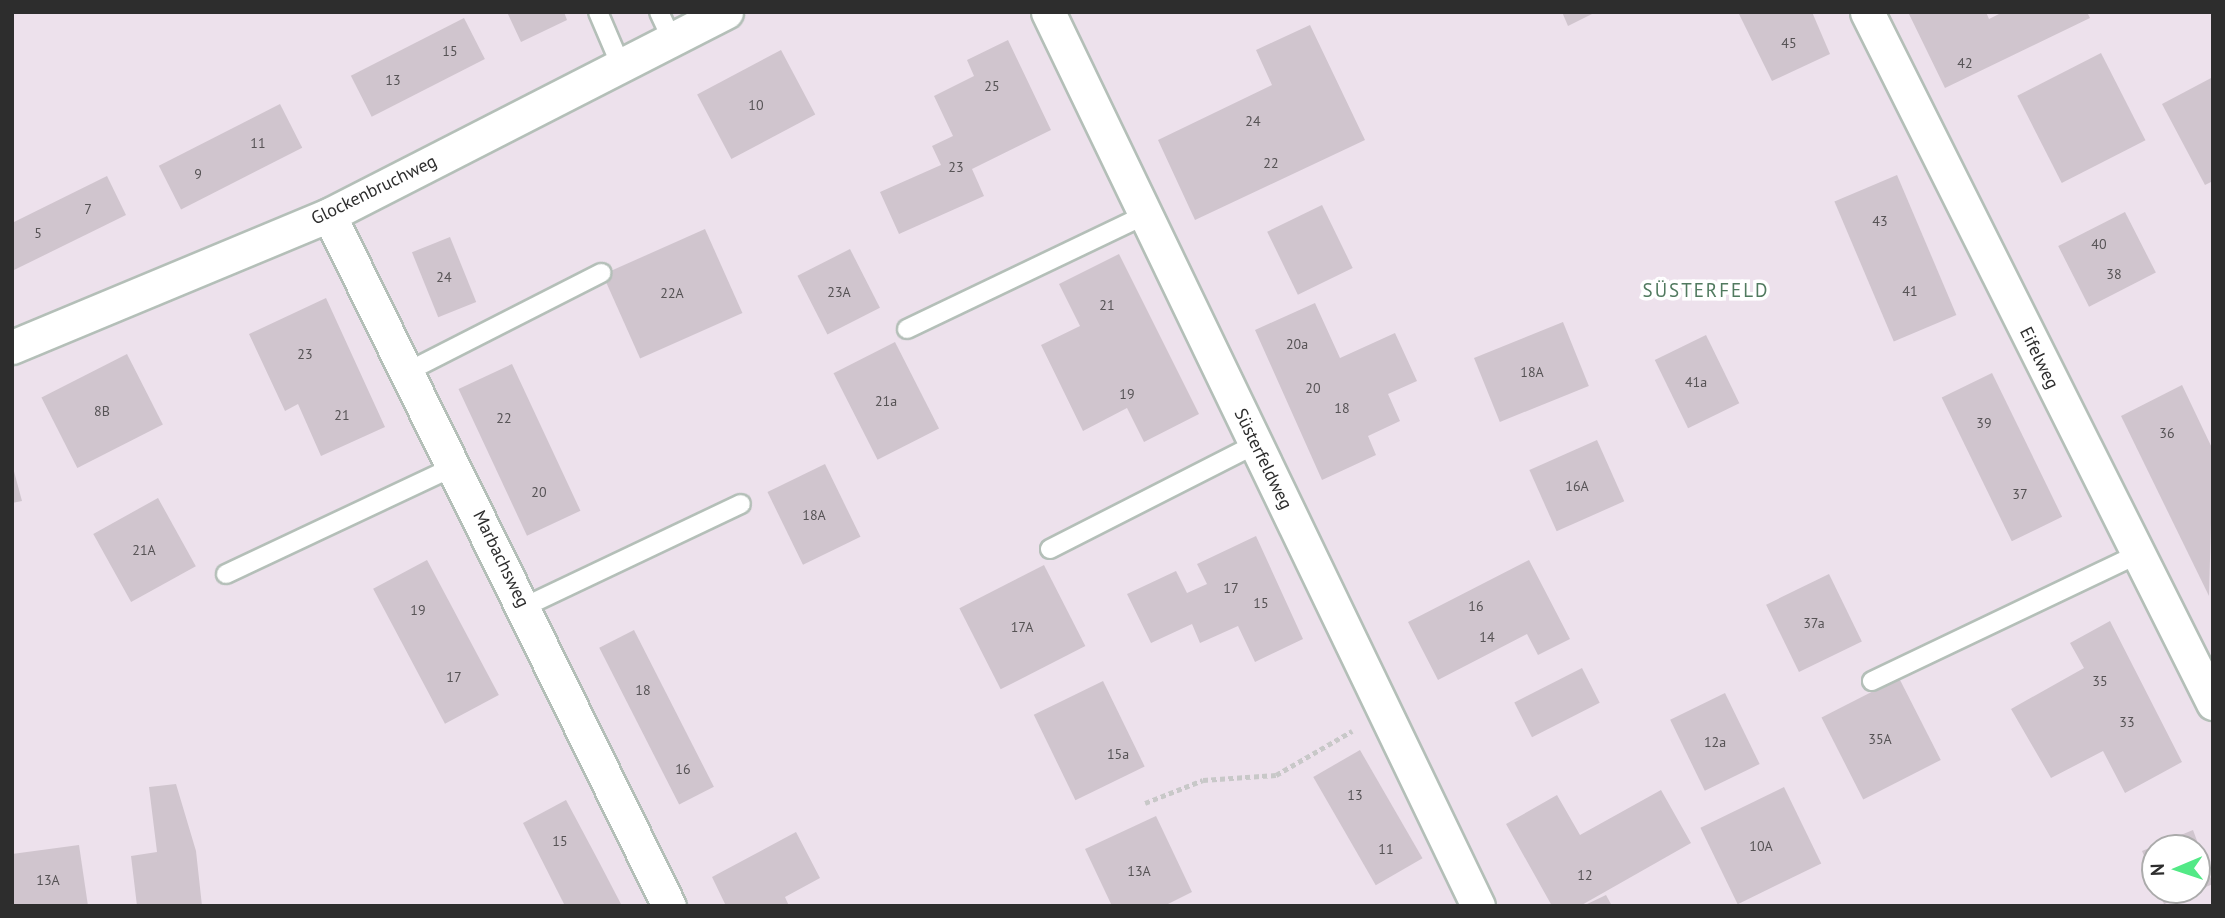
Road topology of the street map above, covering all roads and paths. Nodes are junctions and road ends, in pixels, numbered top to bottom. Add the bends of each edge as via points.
1 (598, 12) edge
2 (726, 12) edge
3 (1048, 12) edge
4 (1867, 12) edge
5 (666, 26) edge
6 (621, 66) junction
7 (329, 215) junction
8 (1145, 215) junction
9 (601, 273) dead end
10 (907, 329) dead end
11 (12, 347) edge
12 (409, 371) junction
13 (1256, 444) junction
14 (455, 466) junction
15 (741, 504) dead end
16 (1051, 549) dead end
17 (2136, 555) junction
18 (226, 574) dead end
19 (524, 607) junction
20 (1872, 681) dead end
21 (2213, 703) edge
22 (1385, 712) junction
23 (1145, 803) dead end
24 (669, 906) edge
25 (1478, 906) edge

1 - 6 lane
2 - 5 street, Glockenbruchweg
3 - 8 street, Süsterfeldweg
4 - 17 street, Eifelweg
5 - 6 street, Glockenbruchweg
6 - 7 street, Glockenbruchweg
7 - 11 street, Glockenbruchweg
7 - 12 street, Marbachsweg
8 - 10 lane
8 - 13 street, Süsterfeldweg
9 - 12 lane
12 - 14 street, Marbachsweg
13 - 16 lane
13 - 22 street, Süsterfeldweg
14 - 18 lane
14 - 19 street, Marbachsweg
15 - 19 lane
17 - 20 lane
17 - 21 street, Eifelweg
19 - 24 street, Marbachsweg
22 - 23 path via 1276,775 1203,780
22 - 25 street, Süsterfeldweg

